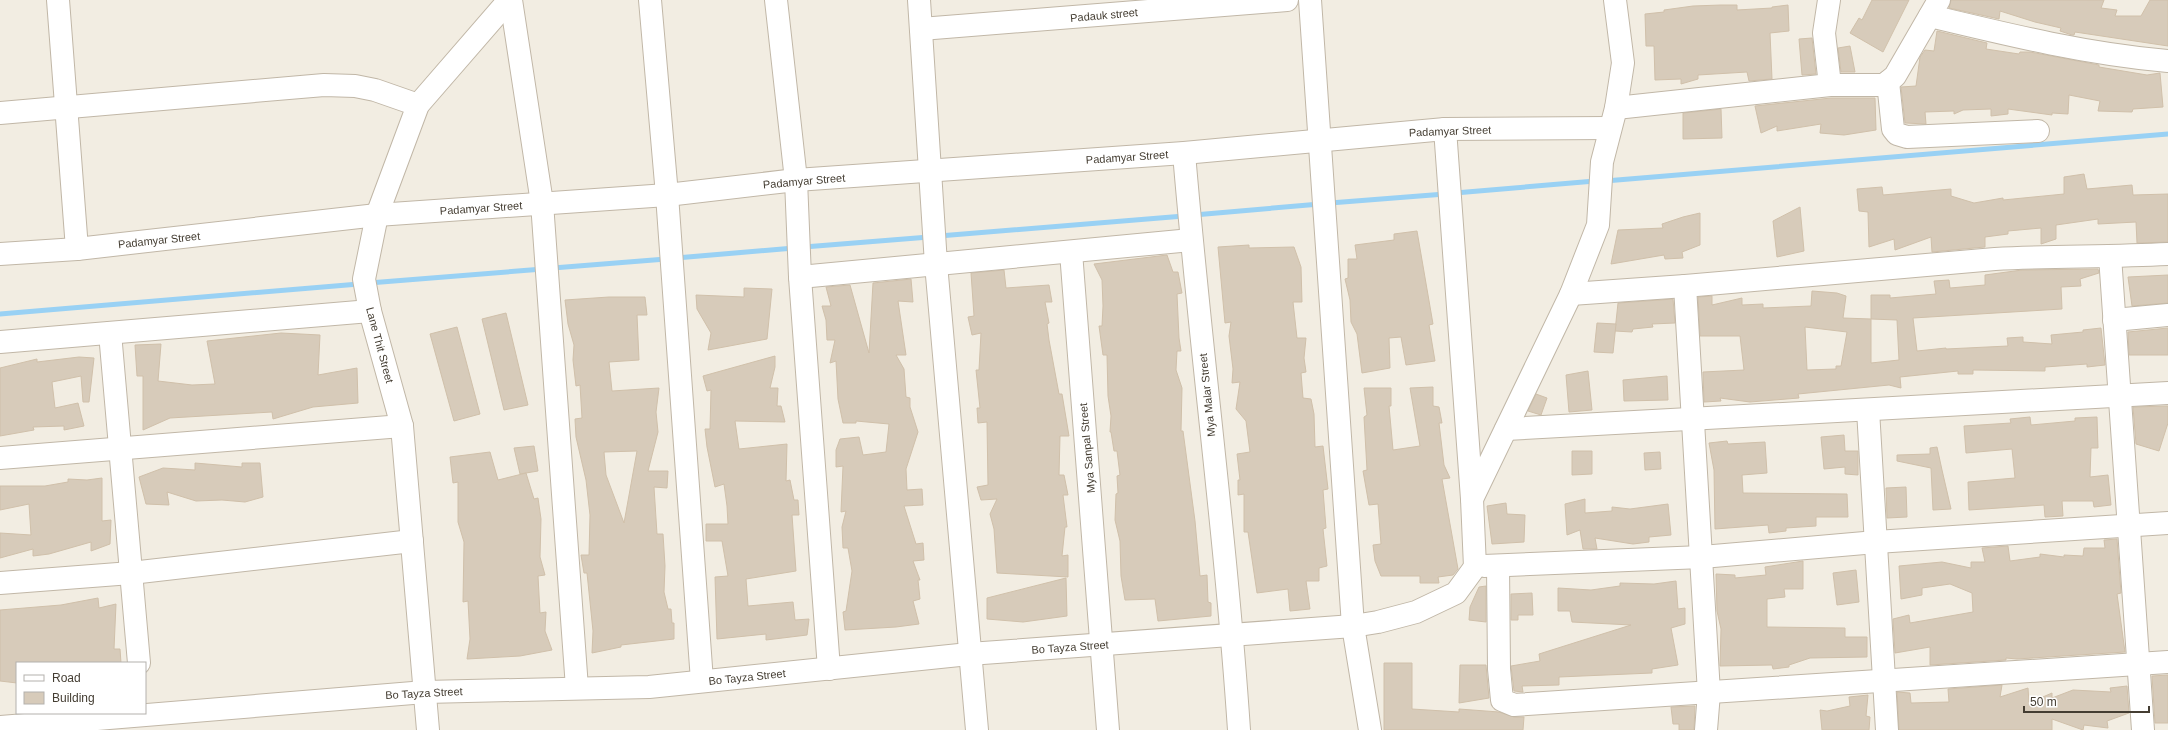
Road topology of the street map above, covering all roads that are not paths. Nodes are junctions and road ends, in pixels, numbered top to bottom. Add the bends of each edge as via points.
1 (58, 0) edge
2 (510, 0) edge
3 (650, 0) edge
4 (776, 0) edge
5 (919, 0) edge
6 (1287, 0) edge
7 (1310, 0) edge
8 (1615, 0) edge
9 (1829, 0) edge
10 (1935, 8) edge
11 (921, 29) junction
12 (2168, 61) edge
13 (1888, 82) junction
14 (1830, 85) junction
15 (418, 105) junction
16 (65, 108) junction
17 (1616, 108) junction
18 (0, 113) edge
19 (1609, 128) junction
20 (1445, 129) junction
21 (2038, 131) dead end
22 (1319, 140) junction
23 (1184, 153) junction
24 (931, 170) junction
25 (796, 180) junction
26 (667, 195) junction
27 (542, 203) junction
28 (377, 215) junction
29 (1191, 240) junction
30 (77, 249) junction
31 (1071, 252) junction
32 (0, 254) edge
33 (2168, 254) edge
34 (2110, 256) junction
35 (936, 264) junction
36 (800, 277) junction
37 (1685, 286) junction
38 (1571, 294) junction
39 (370, 311) junction
40 (2168, 315) edge
41 (2114, 320) junction
42 (110, 333) junction
43 (0, 342) edge
44 (2168, 393) edge
45 (2120, 396) junction
46 (1868, 410) junction
47 (1693, 419) junction
48 (402, 426) junction
49 (1506, 429) junction
50 (120, 447) junction
51 (0, 458) edge
52 (1472, 499) junction
53 (2168, 523) edge
54 (2129, 526) junction
55 (412, 541) junction
56 (1876, 542) junction
57 (1702, 557) junction
58 (1498, 566) junction
59 (1475, 567) junction
60 (131, 573) junction
61 (0, 583) edge
62 (1353, 626) junction
63 (1232, 636) junction
64 (1102, 645) junction
65 (969, 654) junction
66 (139, 662) edge
67 (2168, 662) edge
68 (2138, 664) junction
69 (829, 669) junction
70 (702, 682) junction
71 (1883, 682) junction
72 (577, 688) junction
73 (425, 692) junction
74 (1709, 693) junction
75 (144, 719) edge
76 (0, 727) edge
77 (428, 730) edge
78 (977, 730) edge
79 (1108, 730) edge
80 (1239, 730) edge
81 (1370, 730) edge
82 (1706, 730) edge
83 (1887, 730) edge
84 (2142, 730) edge

1 - 16 street
2 - 15 street, Lane Thit Street
2 - 27 street
3 - 26 street
4 - 25 street
5 - 11 street
6 - 11 street, Padauk street
7 - 22 street
8 - 17 street via 1623,63
9 - 14 street via 1824,33
10 - 12 street via 2004,34 2117,56
10 - 13 street via 1896,76
11 - 24 street
13 - 14 street
13 - 21 street via 1893,129 1897,134 1907,137
14 - 17 street
15 - 16 street via 375,90 324,84
15 - 28 street, Lane Thit Street
16 - 18 street
16 - 30 street
17 - 19 street
19 - 20 street, Padamyar Street
19 - 38 street via 1602,162 1598,225
20 - 22 street, Padamyar Street
20 - 52 street
22 - 23 street, Padamyar Street
22 - 62 street
23 - 24 street, Padamyar Street
23 - 29 street, Mya Malar Street
24 - 25 street, Padamyar Street
24 - 35 street
25 - 26 street, Padamyar Street
25 - 36 street
26 - 27 street, Padamyar Street
26 - 70 street
27 - 28 street, Padamyar Street
27 - 72 street
28 - 30 street, Padamyar Street
28 - 39 street, Lane Thit Street via 364,279
29 - 31 street
29 - 63 street, Mya Malar Street
30 - 32 street, Padamyar Street
31 - 35 street
31 - 64 street, Mya Sanpal Street
33 - 34 street
34 - 37 street via 1995,259
34 - 41 street
35 - 36 street
35 - 65 street
36 - 69 street
37 - 38 street
37 - 47 street
38 - 49 street
39 - 42 street
39 - 48 street, Lane Thit Street
40 - 41 street
41 - 45 street
42 - 43 street
42 - 50 street
44 - 45 street
45 - 46 street
45 - 54 street
46 - 47 street
46 - 56 street
47 - 49 street
47 - 57 street
48 - 50 street
48 - 55 street, Lane Thit Street
49 - 52 street
50 - 51 street
50 - 60 street
52 - 59 street
53 - 54 street
54 - 56 street
54 - 68 street
55 - 60 street
55 - 73 street, Lane Thit Street
56 - 57 street
56 - 71 street
57 - 58 street
57 - 74 street
58 - 59 street
58 - 74 street via 1499,668 1502,700 1507,704
59 - 62 street, Bo Tayza Street via 1456,593 1416,612
60 - 61 street
60 - 66 street
62 - 63 street, Bo Tayza Street
62 - 81 street
63 - 64 street, Bo Tayza Street
63 - 80 street, Mya Malar Street
64 - 65 street, Bo Tayza Street
64 - 79 street, Mya Sanpal Street
65 - 69 street, Bo Tayza Street
65 - 78 street
67 - 68 street
68 - 71 street
68 - 84 street
69 - 70 street, Bo Tayza Street
70 - 72 street, Bo Tayza Street
71 - 74 street
71 - 83 street
72 - 73 street, Bo Tayza Street
73 - 75 street, Bo Tayza Street
73 - 77 street, Lane Thit Street
74 - 82 street
75 - 76 street, Bo Tayza Street

